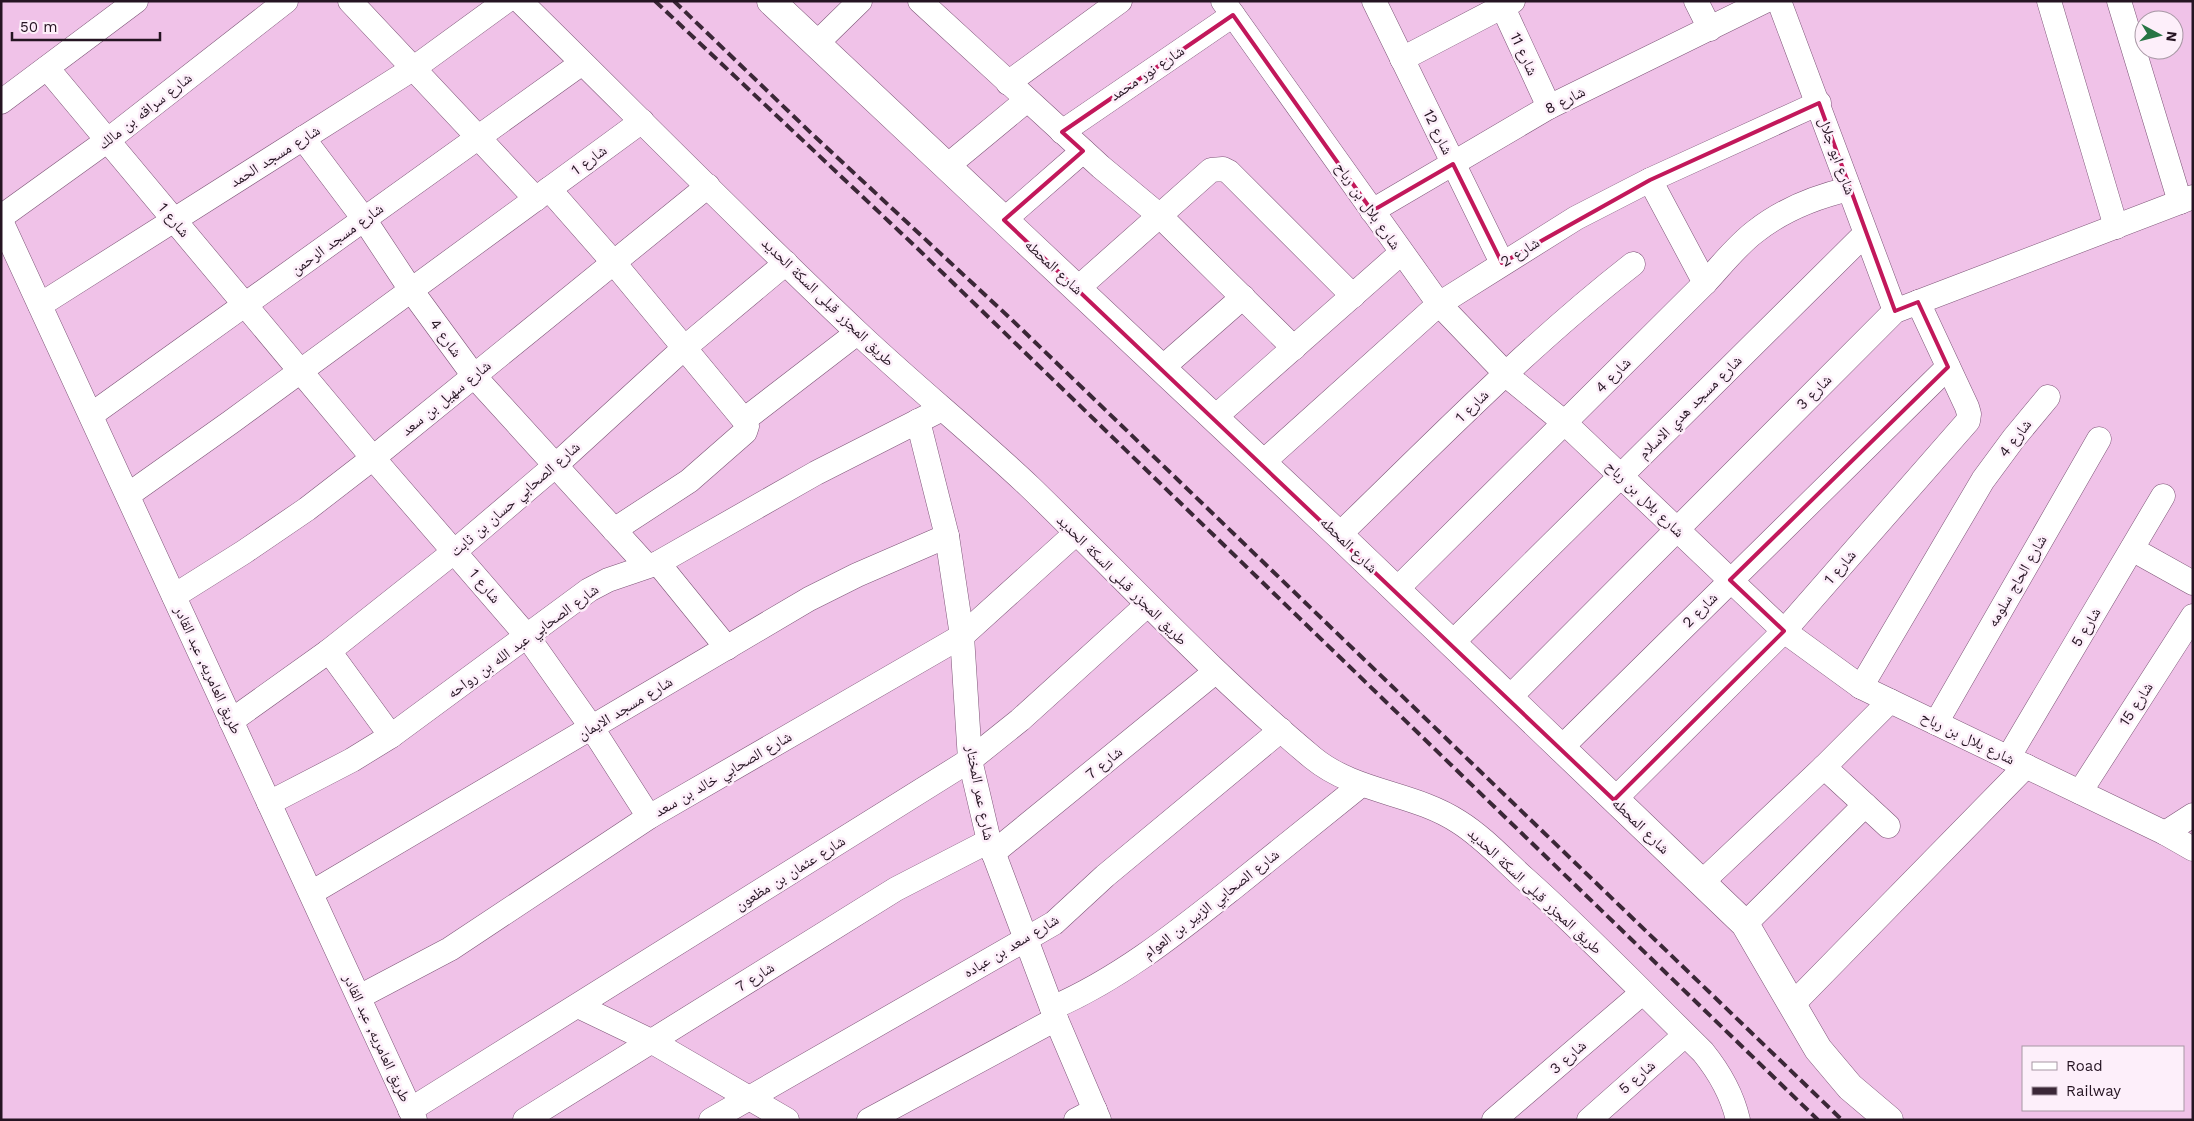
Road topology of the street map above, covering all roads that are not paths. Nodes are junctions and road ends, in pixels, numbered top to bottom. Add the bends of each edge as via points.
1 (136, 1) edge
2 (286, 1) edge
3 (350, 1) edge
4 (506, 1) edge
5 (520, 1) edge
6 (771, 1) edge
7 (860, 1) edge
8 (920, 1) edge
9 (1120, 1) edge
10 (1374, 1) edge
11 (1696, 1) edge
12 (1765, 1) edge
13 (1779, 1) edge
14 (2049, 1) edge
15 (2118, 1) edge
16 (1505, 3) edge
17 (1228, 8) edge
18 (1710, 29) junction
19 (816, 44) junction
20 (1402, 59) junction
21 (582, 63) junction
22 (47, 68) junction
23 (414, 68) junction
24 (1008, 83) junction
25 (1027, 100) junction
26 (1, 102) edge
27 (1819, 103) junction
28 (1549, 108) junction
29 (642, 121) junction
30 (1062, 132) junction
31 (478, 137) junction
32 (303, 138) junction
33 (108, 140) junction
34 (1083, 151) junction
35 (1453, 164) junction
36 (946, 167) junction
37 (1650, 180) junction
38 (708, 186) junction
39 (1849, 189) junction
40 (542, 194) junction
41 (2186, 200) edge
42 (1372, 211) junction
43 (1, 216) edge
44 (1160, 216) junction
45 (364, 219) junction
46 (174, 220) junction
47 (1004, 220) junction
48 (1, 221) edge
49 (2116, 227) junction
50 (1865, 234) junction
51 (1401, 253) junction
52 (614, 263) junction
53 (786, 263) junction
54 (1502, 263) junction
55 (1634, 264) dead end
56 (1705, 283) junction
57 (1077, 289) junction
58 (411, 290) junction
59 (1352, 296) junction
60 (1243, 297) junction
61 (1918, 302) junction
62 (40, 304) junction
63 (1439, 304) junction
64 (245, 305) junction
65 (1895, 311) junction
66 (858, 333) junction
67 (1294, 348) junction
68 (684, 349) junction
69 (1948, 367) junction
70 (1162, 368) junction
71 (300, 371) junction
72 (1505, 373) junction
73 (474, 376) junction
74 (2048, 397) dead end
75 (942, 409) junction
76 (91, 415) junction
77 (1214, 418) junction
78 (744, 420) junction
79 (918, 420) junction
80 (1565, 423) junction
81 (2099, 439) dead end
82 (373, 458) junction
83 (1262, 463) junction
84 (556, 465) junction
85 (1621, 476) junction
86 (128, 495) junction
87 (2163, 496) dead end
88 (1677, 529) junction
89 (614, 530) junction
90 (1075, 534) junction
91 (1339, 535) junction
92 (947, 536) junction
93 (2132, 550) junction
94 (455, 551) junction
95 (653, 565) junction
96 (1730, 580) junction
97 (2193, 583) edge
98 (1396, 590) junction
99 (174, 596) junction
100 (1147, 605) junction
101 (2193, 616) edge
102 (1784, 631) junction
103 (527, 636) junction
104 (962, 636) junction
105 (1451, 644) junction
106 (726, 648) junction
107 (329, 651) junction
108 (1215, 672) junction
109 (1860, 687) junction
110 (1508, 699) junction
111 (1890, 701) junction
112 (231, 721) junction
113 (1936, 723) junction
114 (592, 728) junction
115 (1281, 730) junction
116 (391, 736) junction
117 (1560, 749) junction
118 (970, 760) junction
119 (2017, 762) junction
120 (1824, 768) junction
121 (1361, 786) junction
122 (2080, 792) junction
123 (1614, 800) junction
124 (269, 803) junction
125 (1865, 805) junction
126 (2193, 815) edge
127 (649, 817) junction
128 (1888, 826) dead end
129 (2165, 833) junction
130 (991, 847) junction
131 (2193, 849) edge
132 (1701, 883) junction
133 (311, 893) junction
134 (1745, 924) junction
135 (1026, 939) junction
136 (1642, 993) junction
137 (358, 997) junction
138 (578, 1006) junction
139 (1792, 1006) junction
140 (1054, 1014) junction
141 (1685, 1035) junction
142 (651, 1041) junction
143 (748, 1097) junction
144 (413, 1115) edge
145 (1090, 1117) edge
146 (1734, 1117) edge
147 (525, 1120) edge
148 (711, 1120) edge
149 (787, 1120) edge
150 (869, 1120) edge
151 (1494, 1120) edge
152 (1588, 1120) edge
153 (1889, 1120) edge

1 - 22 street
2 - 33 street, شارع سراقه بن مالك
3 - 23 street
4 - 23 street, شارع مسجد الحمد
5 - 21 street, طريق المجزر قبلى السكة الحديد
6 - 19 street, شارع المحطه
7 - 19 street
8 - 24 street
9 - 24 street
10 - 20 street, شارع 12
11 - 18 street
12 - 18 street, شارع 8
13 - 27 street, شارع ابو جلال
14 - 49 street
15 - 41 street
16 - 20 street
16 - 28 street, شارع 11
17 - 30 street, شارع نور محمد
17 - 42 street, شارع بلال بن رباح
18 - 28 street, شارع 8
19 - 36 street, شارع المحطه
20 - 35 street, شارع 12
21 - 29 street, طريق المجزر قبلى السكة الحديد
21 - 31 street, شارع مسجد الرحمن
22 - 26 street
22 - 33 street, شارع 1
23 - 31 street
23 - 32 street, شارع مسجد الحمد
24 - 25 street
25 - 30 street
25 - 36 street
27 - 37 street, شارع 2
27 - 39 street, شارع ابو جلال
28 - 35 street, شارع 8
29 - 38 street, طريق المجزر قبلى السكة الحديد
29 - 40 street, شارع 1
30 - 34 street
31 - 40 street
31 - 45 street, شارع مسجد الرحمن
32 - 45 street, شارع 4
32 - 46 street, شارع مسجد الحمد
33 - 43 street, شارع سراقه بن مالك
33 - 46 street, شارع 1
34 - 44 street
34 - 47 street
35 - 42 street, شارع 8
35 - 54 street, شارع 12
36 - 47 street, شارع المحطه
37 - 54 street, شارع 2 via 1576,218
37 - 56 street
38 - 52 street, شارع سهيل بن سعد
38 - 53 street, طريق المجزر قبلى السكة الحديد
39 - 50 street, شارع ابو جلال
39 - 56 street, شارع 4 via 1815,197 1783,212 1754,232
40 - 52 street
40 - 58 street, شارع 1
41 - 49 street, شارع 3
42 - 51 street, شارع بلال بن رباح
44 - 57 street
44 - 59 street via 1211,170 1223,169
44 - 60 street
45 - 58 street, شارع 4
45 - 64 street, شارع مسجد الرحمن
46 - 62 street, شارع مسجد الحمد
46 - 64 street, شارع 1
47 - 57 street, شارع المحطه
48 - 62 street, طريق العامريه, عبد القادر
49 - 61 street, شارع 3
50 - 65 street, شارع ابو جلال
50 - 85 street, شارع مسجد هدي الاسلام
51 - 59 street
51 - 63 street, شارع بلال بن رباح
52 - 68 street
52 - 73 street, شارع سهيل بن سعد
53 - 66 street, طريق المجزر قبلى السكة الحديد
53 - 68 street, شارع الصحابي حسان بن ثابت
54 - 63 street, شارع 2
55 - 72 street, شارع 1 via 1575,310
56 - 80 street, شارع 4
57 - 70 street, شارع المحطه
58 - 71 street, شارع 1
58 - 73 street, شارع 4
59 - 67 street
60 - 67 street
60 - 70 street
61 - 65 street, شارع 3
61 - 69 street, شارع 1
62 - 76 street, طريق العامريه, عبد القادر
63 - 72 street, شارع بلال بن رباح
63 - 83 street, شارع 2
64 - 71 street, شارع 1
64 - 76 street, شارع مسجد الرحمن
65 - 88 street, شارع 3
66 - 75 street, طريق المجزر قبلى السكة الحديد
66 - 78 street
67 - 77 street
68 - 78 street
68 - 84 street, شارع الصحابي حسان بن ثابت
69 - 96 street, شارع 2
69 - 102 street, شارع 1 via 1967,408 1968,421
70 - 77 street, شارع المحطه
71 - 82 street, شارع 1
71 - 86 street, شارع 1
72 - 80 street, شارع بلال بن رباح
72 - 91 street, شارع 1
73 - 82 street, شارع سهيل بن سعد
73 - 84 street, شارع 4
74 - 109 street, شارع 4 via 1983,480
75 - 79 street, شارع الصحابي عبد الله بن رواحه
75 - 90 street, طريق المجزر قبلى السكة الحديد via 1026,484
76 - 86 street, طريق العامريه, عبد القادر
77 - 83 street, شارع المحطه
78 - 89 street via 745,432 689,481
79 - 92 street, شارع عمر المختار
79 - 95 street, شارع الصحابي عبد الله بن رواحه
80 - 85 street, شارع بلال بن رباح
80 - 98 street, شارع 4
81 - 113 street, شارع الحاج سلومه
82 - 94 street, شارع 1
82 - 99 street, شارع سهيل بن سعد via 307,509
83 - 91 street, شارع المحطه
84 - 89 street, شارع 4
84 - 94 street, شارع الصحابي حسان بن ثابت
85 - 88 street, شارع بلال بن رباح
85 - 105 street, شارع مسجد هدي الاسلام
86 - 99 street, طريق العامريه, عبد القادر
87 - 93 street, شارع 5
88 - 96 street, شارع بلال بن رباح
88 - 110 street, شارع 3
89 - 95 street, شارع 4
90 - 100 street, طريق المجزر قبلى السكة الحديد
90 - 104 street, شارع الصحابي خالد بن سعد
91 - 98 street, شارع المحطه
92 - 104 street, شارع عمر المختار
92 - 106 street, شارع مسجد الايمان via 825,591
93 - 97 street
93 - 119 street, شارع 5
94 - 103 street, شارع 1
94 - 107 street, شارع الصحابي حسان بن ثابت
95 - 103 street, شارع الصحابي عبد الله بن رواحه via 589,590
95 - 106 street, شارع 4
96 - 102 street, شارع بلال بن رباح
96 - 117 street, شارع 2
98 - 105 street, شارع المحطه
99 - 112 street, طريق العامريه, عبد القادر
100 - 108 street, طريق المجزر قبلى السكة الحديد
100 - 118 street, شارع عثمان بن مظعون via 1020,720
101 - 122 street, شارع 15
102 - 109 street, شارع بلال بن رباح
102 - 123 street, شارع 1
103 - 114 street, شارع 1
103 - 116 street, شارع الصحابي عبد الله بن رواحه
104 - 118 street, شارع عمر المختار
104 - 127 street, شارع الصحابي خالد بن سعد
105 - 110 street, شارع المحطه
106 - 114 street, شارع مسجد الايمان
107 - 112 street, شارع الصحابي حسان بن ثابت
107 - 116 street
108 - 115 street, طريق المجزر قبلى السكة الحديد
108 - 130 street, شارع 7
109 - 111 street, شارع بلال بن رباح
110 - 117 street, شارع المحطه
111 - 113 street, شارع بلال بن رباح
111 - 120 street
112 - 124 street, طريق العامريه, عبد القادر
113 - 119 street, شارع بلال بن رباح
114 - 127 street, شارع 1
114 - 133 street, شارع مسجد الايمان
115 - 121 street, طريق المجزر قبلى السكة الحديد via 1317,762
115 - 135 street, شارع سعد بن عباده via 1105,876 1054,923
116 - 124 street, شارع الصحابي عبد الله بن رواحه
117 - 123 street, شارع المحطه
118 - 130 street, شارع عمر المختار
118 - 138 street, شارع عثمان بن مظعون
119 - 122 street, شارع بلال بن رباح
119 - 139 street, شارع 5
120 - 125 street
120 - 132 street
121 - 136 street, طريق المجزر قبلى السكة الحديد via 1416,800 1462,824 1545,896
121 - 140 street, شارع الصحابي الزبير بن العوام via 1183,928
122 - 129 street, شارع بلال بن رباح
123 - 132 street, شارع المحطه
124 - 133 street, طريق العامريه, عبد القادر
125 - 128 street
125 - 134 street
126 - 129 street
127 - 137 street, شارع الصحابي خالد بن سعد via 450,949
129 - 131 street, شارع بلال بن رباح
130 - 135 street, شارع عمر المختار
130 - 142 street, شارع 7 via 896,890
132 - 134 street, شارع المحطه
133 - 137 street, طريق العامريه, عبد القادر
134 - 139 street, شارع المحطه
135 - 140 street, شارع عمر المختار
135 - 143 street, شارع سعد بن عباده
136 - 141 street, طريق المجزر قبلى السكة الحديد
136 - 151 street, شارع 3
137 - 144 street, طريق العامريه, عبد القادر
138 - 142 street
138 - 144 street, شارع عثمان بن مظعون
139 - 153 street, شارع المحطه via 1818,1049 1850,1087
140 - 145 street, شارع عمر المختار
140 - 150 street, شارع الصحابي الزبير بن العوام
141 - 146 street, طريق المجزر قبلى السكة الحديد via 1718,1070 1729,1091
141 - 152 street, شارع 5
142 - 143 street
142 - 147 street, شارع 7
143 - 148 street, شارع سعد بن عباده
143 - 149 street

